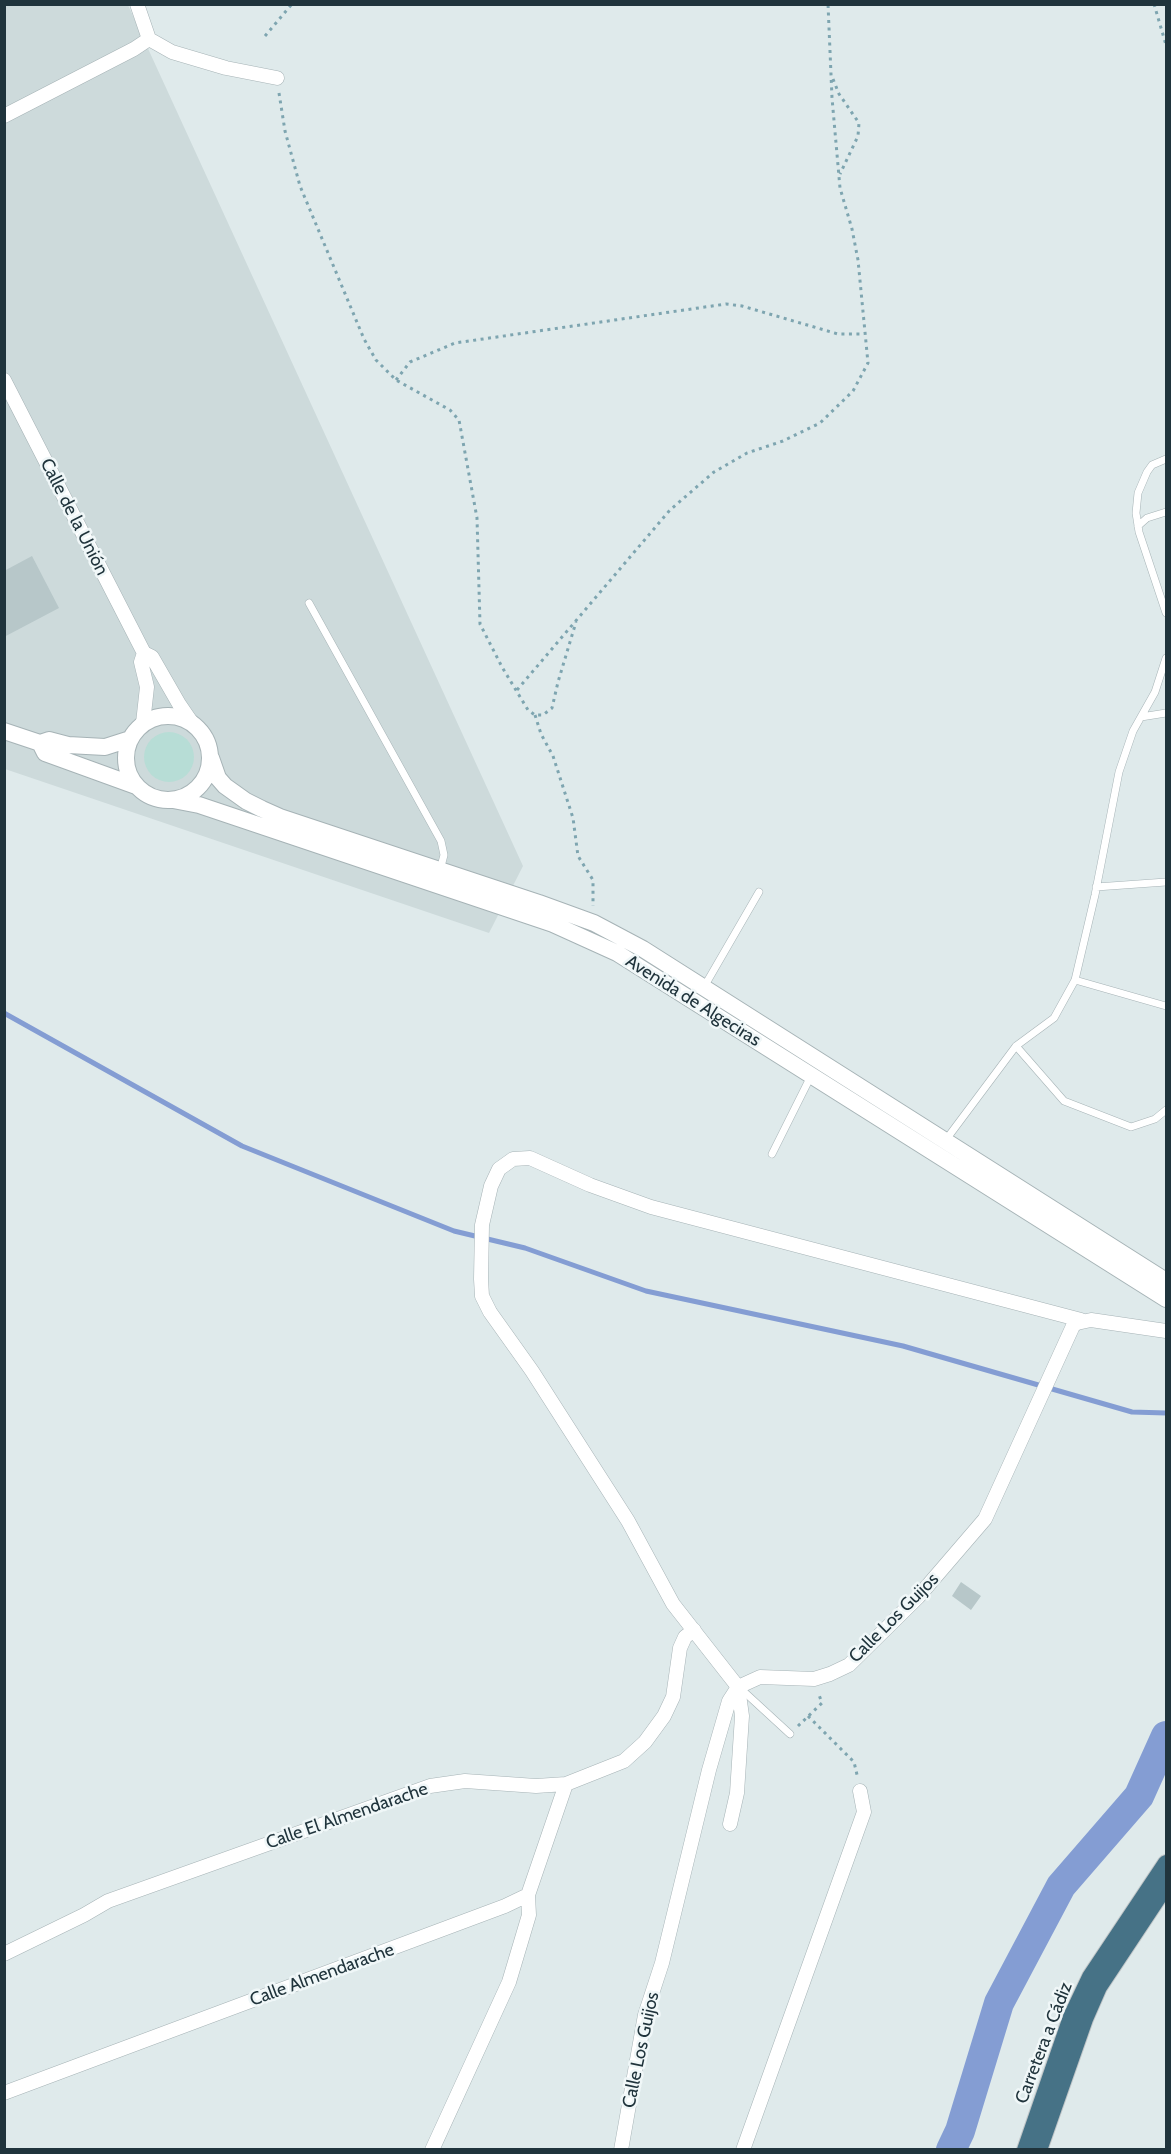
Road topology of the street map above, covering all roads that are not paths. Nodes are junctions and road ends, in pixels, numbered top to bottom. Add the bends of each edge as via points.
1 (137, 4) edge
2 (149, 39) junction
3 (277, 78) road end
4 (4, 116) edge
5 (4, 380) edge
6 (1167, 459) edge
7 (1167, 512) edge
8 (1138, 526) junction
9 (309, 603) dead end
10 (1167, 613) edge
11 (144, 653) junction
12 (1167, 658) edge
13 (1167, 713) edge
14 (1141, 717) junction
15 (143, 723) junction
16 (192, 723) junction
17 (4, 731) edge
18 (130, 738) junction
19 (40, 743) junction
20 (211, 758) junction
21 (136, 786) junction
22 (173, 800) junction
23 (440, 870) junction
24 (1167, 882) edge
25 (1096, 887) junction
26 (759, 892) dead end
27 (1075, 980) junction
28 (704, 987) junction
29 (1167, 1006) edge
30 (1016, 1046) junction
31 (812, 1076) junction
32 (1167, 1110) edge
33 (945, 1141) junction
34 (772, 1154) dead end
35 (1167, 1281) edge
36 (1167, 1299) edge
37 (1081, 1320) junction
38 (1167, 1330) edge
39 (694, 1630) junction
40 (738, 1687) junction
41 (790, 1734) road end
42 (567, 1784) junction
43 (860, 1791) road end
44 (730, 1824) dead end
45 (1167, 1863) edge
46 (1167, 1886) edge
47 (528, 1895) junction
48 (4, 1954) edge
49 (4, 2093) edge
50 (432, 2150) edge
51 (621, 2150) edge
52 (743, 2150) edge
53 (1025, 2150) edge
54 (1039, 2150) edge

1 - 2 street
2 - 3 street via 172,52
2 - 4 street
5 - 11 street, Calle de la Unión
6 - 8 lane via 1146,472 1138,493
7 - 8 lane via 1147,518
8 - 10 lane
9 - 23 lane via 441,841 444,855
11 - 15 street, Calle de la Unión via 141,662 147,687
11 - 16 street, Calle de la Unión via 152,657
12 - 14 lane
13 - 14 lane
14 - 25 lane via 1119,772
15 - 16 street via 162,716
15 - 18 street
16 - 20 street via 206,738
17 - 19 street
18 - 19 street via 105,747 49,740
18 - 21 street via 125,758
19 - 21 street via 45,753
20 - 22 street via 200,786
20 - 23 street, Avenida de Algeciras via 225,786 262,809
21 - 22 street via 153,798
22 - 31 street, Avenida de Algeciras via 210,808 577,934 617,953
23 - 28 street, Avenida de Algeciras via 594,923
24 - 25 lane
25 - 27 lane
26 - 28 lane
27 - 29 lane
27 - 30 lane via 1054,1018
28 - 33 street, Avenida de Algeciras
30 - 32 lane via 1064,1101 1131,1127 1155,1119
30 - 33 lane
31 - 34 lane
31 - 36 street, Avenida de Algeciras
33 - 35 street, Avenida de Algeciras
37 - 38 street
37 - 39 street via 651,1207 530,1158 513,1159 499,1168 482,1225 482,1296 628,1521 673,1604
37 - 40 street, Calle Los Guijos via 1073,1326 985,1519 918,1597 849,1665 814,1679 760,1677
39 - 40 street
39 - 42 street, Calle El Almendarache via 680,1648 673,1696 645,1742 624,1761
40 - 41 lane
40 - 44 street via 738,1782
40 - 51 street, Calle Los Guijos via 729,1701 709,1770 662,1963 645,2015
42 - 47 street
42 - 48 street, Calle El Almendarache via 465,1781 430,1786 108,1901
43 - 52 street via 864,1812
45 - 53 highway, Carretera a Cádiz via 1090,1977 1071,2017
46 - 54 highway, Carretera a Cádiz via 1099,1988
47 - 49 street, Calle Almendarache
47 - 50 street via 529,1915 509,1982

